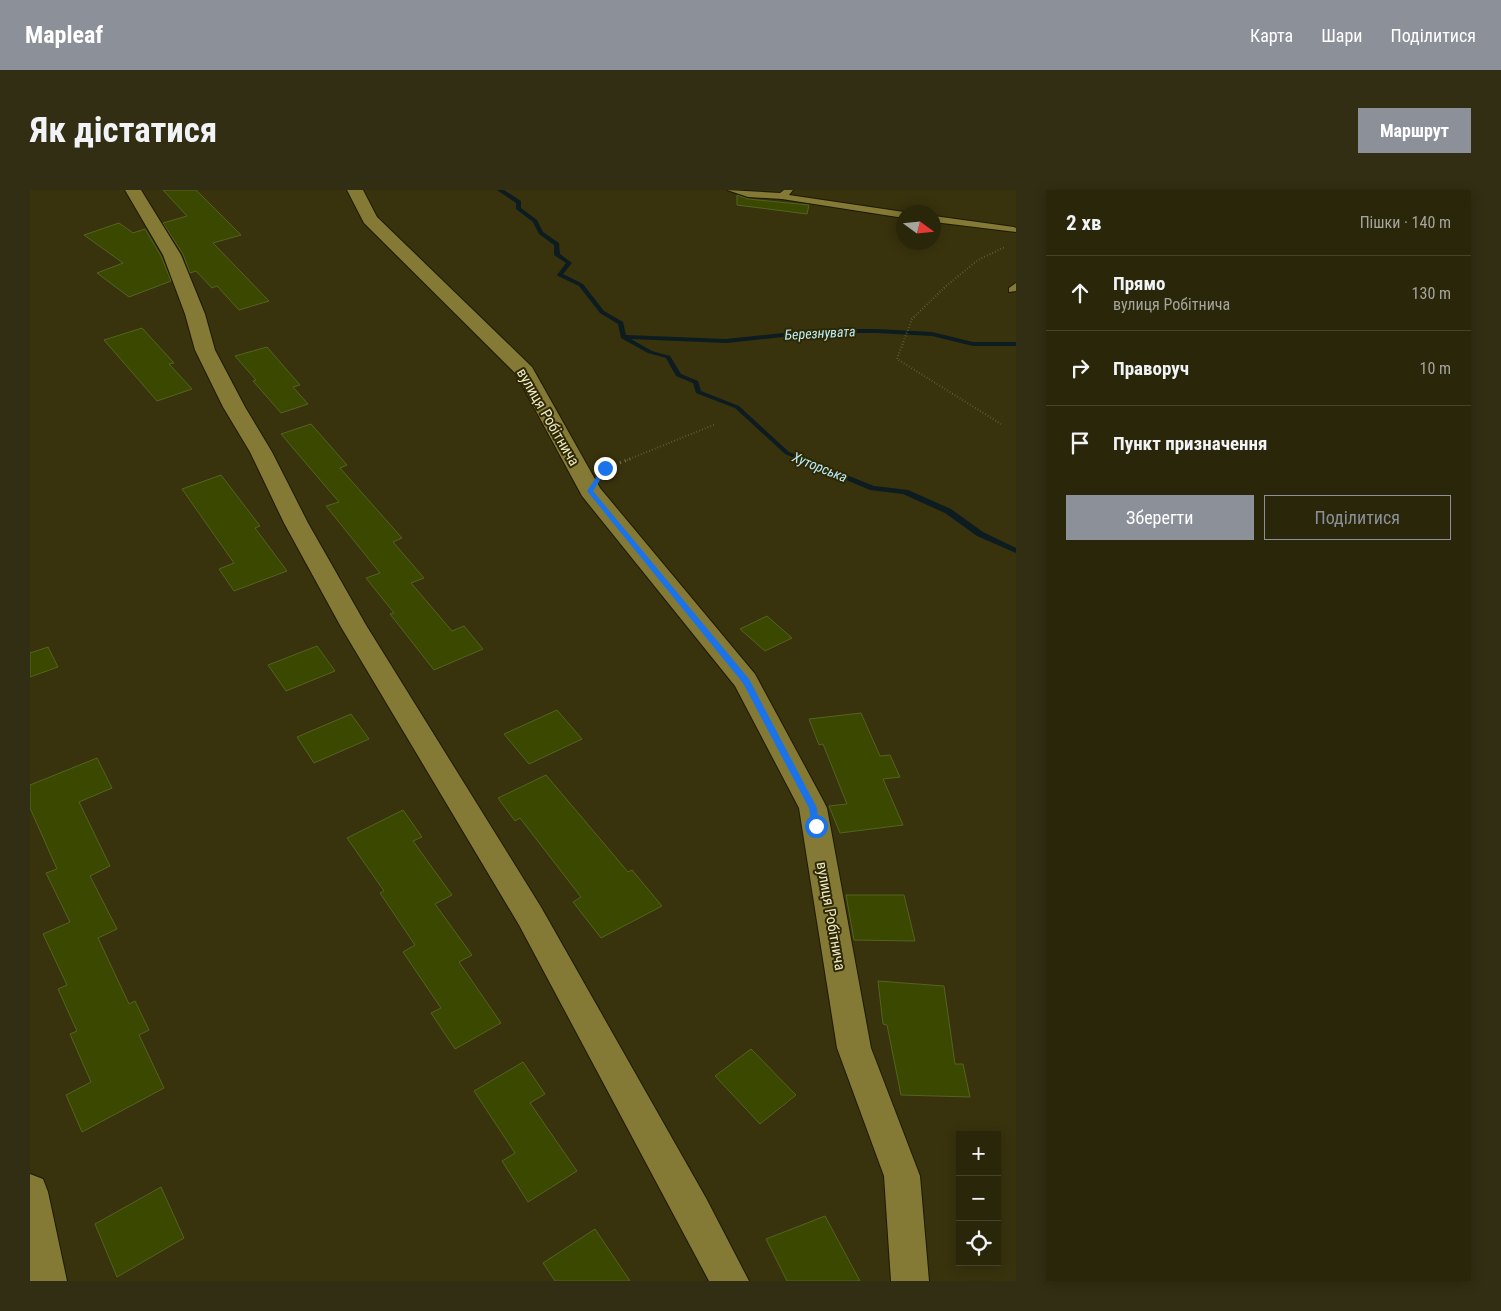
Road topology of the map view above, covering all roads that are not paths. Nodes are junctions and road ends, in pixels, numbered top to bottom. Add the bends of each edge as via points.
1 (133, 190) edge
2 (355, 190) edge
3 (731, 190) edge
4 (790, 190) edge
5 (782, 196) junction
6 (896, 214) edge
7 (941, 220) edge
8 (1015, 229) edge
9 (30, 1192) edge
10 (48, 1281) edge
11 (730, 1281) edge
12 (910, 1281) edge

1 - 11 street via 172,255 205,350 296,523 354,627 530,916
2 - 12 street, вулиця Робітнича via 370,220 525,371 590,491 746,681 813,808 854,1048 902,1176
3 - 5 lane
4 - 5 lane
5 - 6 lane
7 - 8 lane
9 - 10 street

